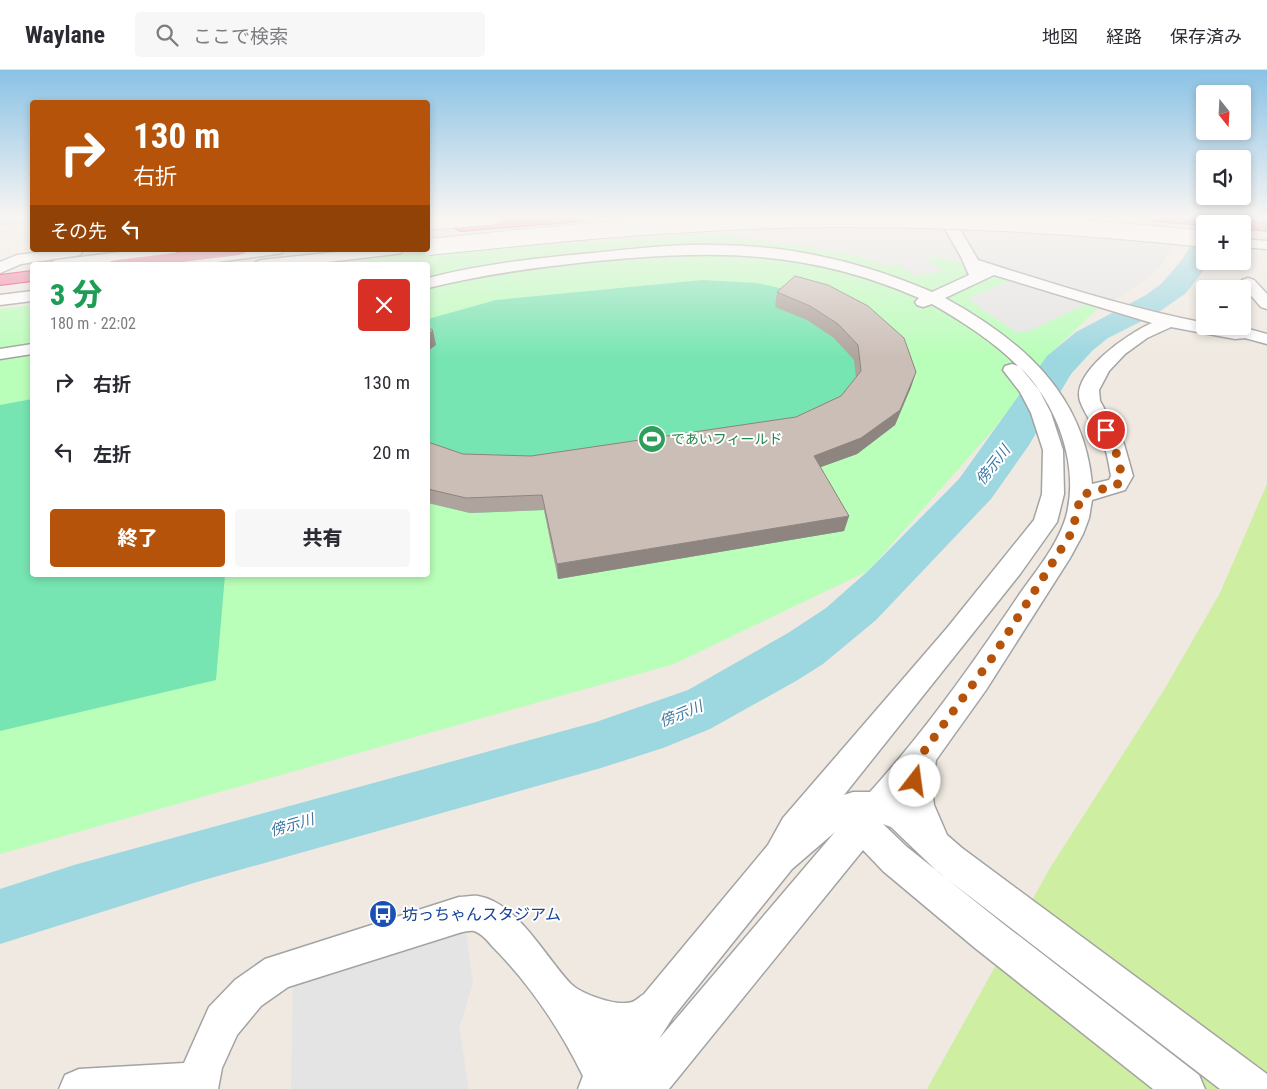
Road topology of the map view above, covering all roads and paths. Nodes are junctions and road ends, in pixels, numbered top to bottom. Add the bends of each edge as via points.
1 (524, 264) edge
2 (575, 264) edge
3 (790, 264) edge
4 (971, 264) edge
5 (30, 268) edge
6 (974, 270) junction
7 (0, 272) edge
8 (30, 276) edge
9 (0, 280) edge
10 (30, 282) edge
11 (430, 283) edge
12 (0, 286) edge
13 (1251, 286) edge
14 (430, 292) edge
15 (30, 296) edge
16 (0, 300) edge
17 (927, 300) junction
18 (1267, 304) edge
19 (1164, 320) junction
20 (1267, 339) edge
21 (30, 340) edge
22 (0, 345) edge
23 (30, 349) edge
24 (0, 354) edge
25 (1006, 354) junction
26 (1081, 495) junction
27 (922, 754) junction
28 (851, 764) junction
29 (864, 813) junction
30 (780, 857) junction
31 (895, 859) junction
32 (950, 860) junction
33 (825, 870) junction
34 (560, 999) junction
35 (660, 1004) junction
36 (198, 1086) edge
37 (604, 1086) edge
38 (79, 1089) edge
39 (643, 1089) edge
40 (1185, 1089) edge
41 (1254, 1089) edge

1 - 11 street
2 - 14 street via 494,276
3 - 17 street
4 - 6 street
5 - 7 street
6 - 17 street
6 - 19 street via 993,270
8 - 9 highway
10 - 12 street
13 - 18 street
15 - 16 street
17 - 25 street
19 - 20 street
19 - 26 street via 1119,350 1101,368 1089,390 1090,401 1114,444 1122,476 1117,485
21 - 22 street
23 - 24 street
25 - 26 street via 1030,367 1049,388 1062,412 1078,453
25 - 28 street via 1030,390 1053,450 1055,476 1045,522
26 - 27 street via 1072,532 992,658
27 - 29 street
27 - 32 street via 915,781 917,806 931,835
28 - 29 street
28 - 30 street via 794,829
29 - 30 street via 823,821
29 - 31 street
29 - 32 street via 901,814
29 - 33 street
30 - 35 street
31 - 33 street via 860,854 842,859
31 - 40 street
32 - 41 street
33 - 39 street
34 - 35 street via 608,1022 628,1022 648,1015
34 - 36 street via 497,925 480,914 459,915 278,972 248,993 222,1021 202,1066
34 - 37 street via 597,1058
35 - 37 street
36 - 38 street

